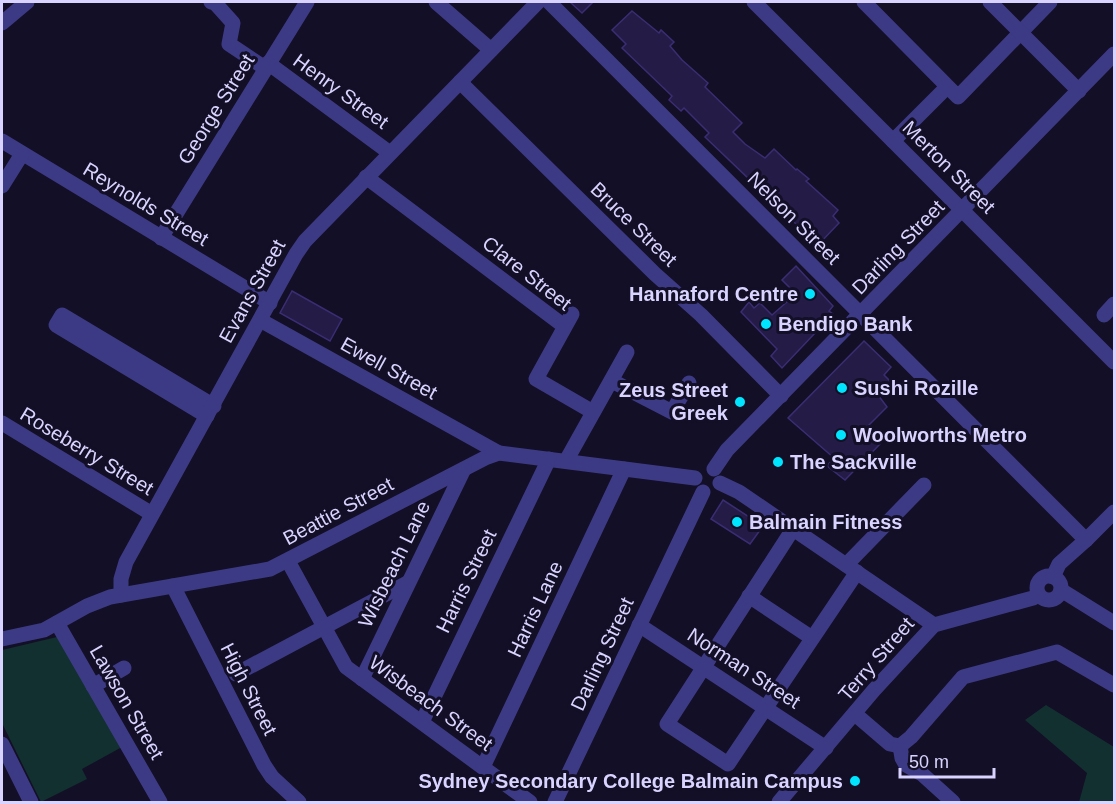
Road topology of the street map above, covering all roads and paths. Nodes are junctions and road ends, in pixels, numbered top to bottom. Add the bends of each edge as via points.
1 (27, 2) edge
2 (211, 2) edge
3 (307, 2) edge
4 (436, 2) edge
5 (538, 2) edge
6 (549, 2) edge
7 (754, 2) edge
8 (864, 2) edge
9 (990, 2) edge
10 (1050, 2) edge
11 (2, 23) edge
12 (1021, 33) junction
13 (491, 50) junction
14 (1114, 54) edge
15 (267, 66) junction
16 (460, 82) junction
17 (947, 87) junction
18 (1079, 91) junction
19 (2, 141) edge
20 (893, 141) junction
21 (390, 153) junction
22 (22, 154) junction
23 (366, 177) junction
24 (2, 186) edge
25 (962, 211) junction
26 (161, 238) junction
27 (270, 303) junction
28 (861, 315) junction
29 (260, 320) junction
30 (627, 352) dead end
31 (1114, 362) edge
32 (131, 363) dead end
33 (612, 381) junction
34 (688, 383) dead end
35 (781, 396) junction
36 (210, 411) junction
37 (593, 412) junction
38 (2, 423) edge
39 (499, 453) junction
40 (549, 459) junction
41 (566, 461) junction
42 (464, 469) junction
43 (624, 469) junction
44 (717, 476) junction
45 (695, 478) junction
46 (924, 485) dead end
47 (703, 492) junction
48 (1114, 512) edge
49 (152, 514) junction
50 (793, 529) junction
51 (1086, 540) junction
52 (288, 561) junction
53 (851, 568) junction
54 (407, 583) junction
55 (1057, 584) junction
56 (173, 586) junction
57 (121, 595) junction
58 (749, 596) junction
59 (57, 623) junction
60 (1114, 623) edge
61 (639, 625) junction
62 (934, 625) junction
63 (324, 626) junction
64 (812, 638) junction
65 (2, 639) edge
66 (703, 666) junction
67 (124, 669) dead end
68 (236, 674) dead end
69 (362, 679) junction
70 (1114, 685) edge
71 (93, 686) junction
72 (766, 708) junction
73 (855, 714) junction
74 (422, 722) junction
75 (2, 744) edge
76 (900, 746) junction
77 (826, 748) junction
78 (483, 767) junction
79 (31, 802) edge
80 (159, 802) edge
81 (299, 802) edge
82 (530, 802) edge
83 (555, 802) edge
84 (779, 802) edge
85 (953, 802) edge

1 - 11 street
2 - 15 street, Henry Street via 233,23 230,44
3 - 15 street, George Street
4 - 13 street
5 - 13 street, Evans Street
6 - 28 street, Nelson Street
7 - 20 street, Merton Street
8 - 17 street
9 - 12 street
10 - 12 street
12 - 17 street via 958,97
12 - 18 street
13 - 16 street, Evans Street
14 - 18 street, Darling Street
15 - 21 street, Henry Street
15 - 26 street, George Street
16 - 21 street, Evans Street
16 - 35 street, Bruce Street
17 - 20 street
18 - 25 street, Darling Street
19 - 22 street, Reynolds Street
20 - 25 street, Merton Street
21 - 23 street, Evans Street
22 - 24 street
22 - 26 street, Reynolds Street
23 - 27 street, Evans Street via 305,241
23 - 37 street, Clare Street via 568,320 536,379
25 - 28 street, Darling Street
25 - 31 street, Merton Street
26 - 27 street, Reynolds Street
27 - 29 street, Evans Street
28 - 35 street, Darling Street
28 - 51 street, Nelson Street
29 - 36 street, Evans Street
29 - 39 street, Ewell Street
30 - 33 street
32 - 36 street
33 - 34 street via 672,412
33 - 37 street
35 - 44 street, Darling Street via 727,450
36 - 49 street, Evans Street
37 - 41 street
38 - 49 street, Roseberry Street
39 - 40 street
39 - 42 street, Beattie Street
40 - 41 street
40 - 74 street, Harris Street
41 - 43 street
42 - 52 street, Beattie Street
42 - 54 street, Wisbeach Lane
43 - 45 street
43 - 78 street, Harris Lane
44 - 45 street via 702,469
44 - 47 street via 714,491
44 - 50 street
45 - 47 street via 696,487
46 - 53 street
47 - 61 street, Darling Street
48 - 51 street
49 - 57 street, Evans Street via 123,568
50 - 53 street
50 - 58 street
51 - 55 street via 1059,564
52 - 56 street, Beattie Street via 261,571
52 - 63 street, Wisbeach Street
53 - 62 street
53 - 64 street
54 - 63 street
54 - 69 street, Wisbeach Lane
55 - 60 street
55 - 62 street, Terry Street via 1057,598 1049,600 1038,594
56 - 57 street, Beattie Street
56 - 81 street, High Street via 264,765
57 - 59 street, Beattie Street via 98,601
58 - 64 street
58 - 66 street
59 - 65 street, Beattie Street
59 - 71 street, Lawson Street
61 - 66 street, Norman Street
61 - 83 street, Darling Street
62 - 73 street, Terry Street
63 - 68 street
63 - 69 street, Wisbeach Street via 346,667
64 - 72 street
66 - 72 street, Norman Street
66 - 72 street via 667,724 728,764
67 - 71 street
69 - 74 street, Wisbeach Street
70 - 76 street via 1057,652 963,677
71 - 80 street, Lawson Street
72 - 77 street, Norman Street
73 - 76 street via 890,744
73 - 77 street, Terry Street
74 - 78 street, Wisbeach Street
75 - 79 street
76 - 85 street via 906,765
77 - 84 street, Terry Street
78 - 82 street, Wisbeach Street

